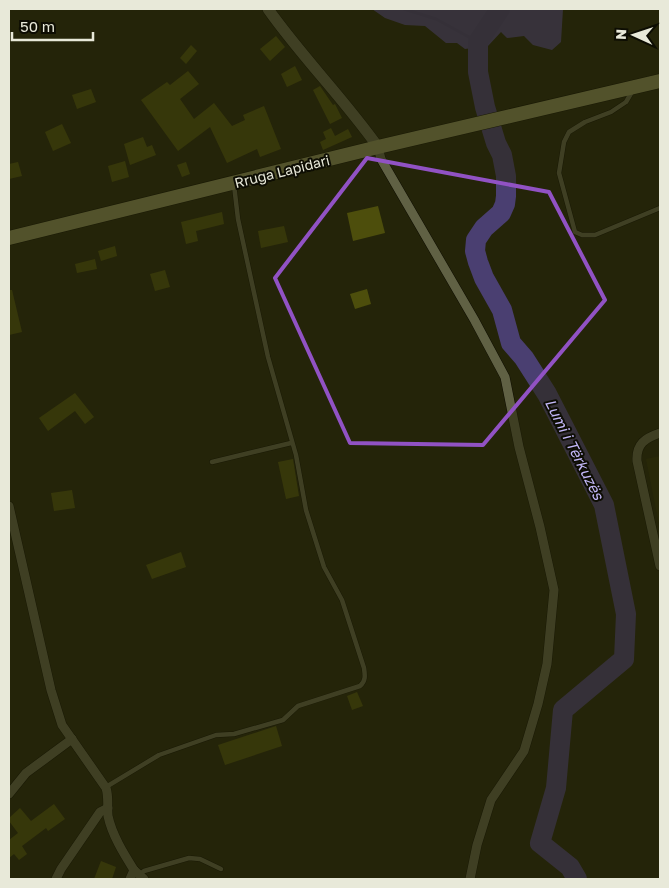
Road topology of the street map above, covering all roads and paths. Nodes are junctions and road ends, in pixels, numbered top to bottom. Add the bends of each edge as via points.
1 (268, 9) edge
2 (660, 81) edge
3 (636, 87) junction
4 (378, 147) junction
5 (234, 183) junction
6 (660, 208) edge
7 (9, 238) edge
8 (660, 433) edge
9 (291, 443) junction
10 (212, 462) dead end
11 (9, 506) edge
12 (660, 566) edge
13 (72, 740) junction
14 (106, 788) junction
15 (9, 794) edge
16 (108, 808) junction
17 (221, 869) dead end
18 (137, 876) edge
19 (56, 879) edge
20 (470, 879) edge

1 - 4 street
2 - 3 main road, Rruga Lapidari
3 - 4 main road, Rruga Lapidari
3 - 6 lane via 626,102 570,132 564,142 559,173 575,232 582,235 595,235
4 - 5 main road, Rruga Lapidari
4 - 20 street via 381,159 505,377 554,590 547,664 527,742 491,800
5 - 7 main road, Rruga Lapidari
5 - 9 lane via 238,218 268,357
8 - 12 street via 638,447 637,461
9 - 10 lane
9 - 14 lane via 306,510 324,567 342,600 364,668 364,683 298,706 283,720 234,734 216,735 159,755
11 - 13 street via 50,690 62,725
13 - 14 street
13 - 15 street via 26,773
14 - 16 street
16 - 18 street via 112,828
16 - 19 street via 100,812
17 - 18 lane via 189,858

